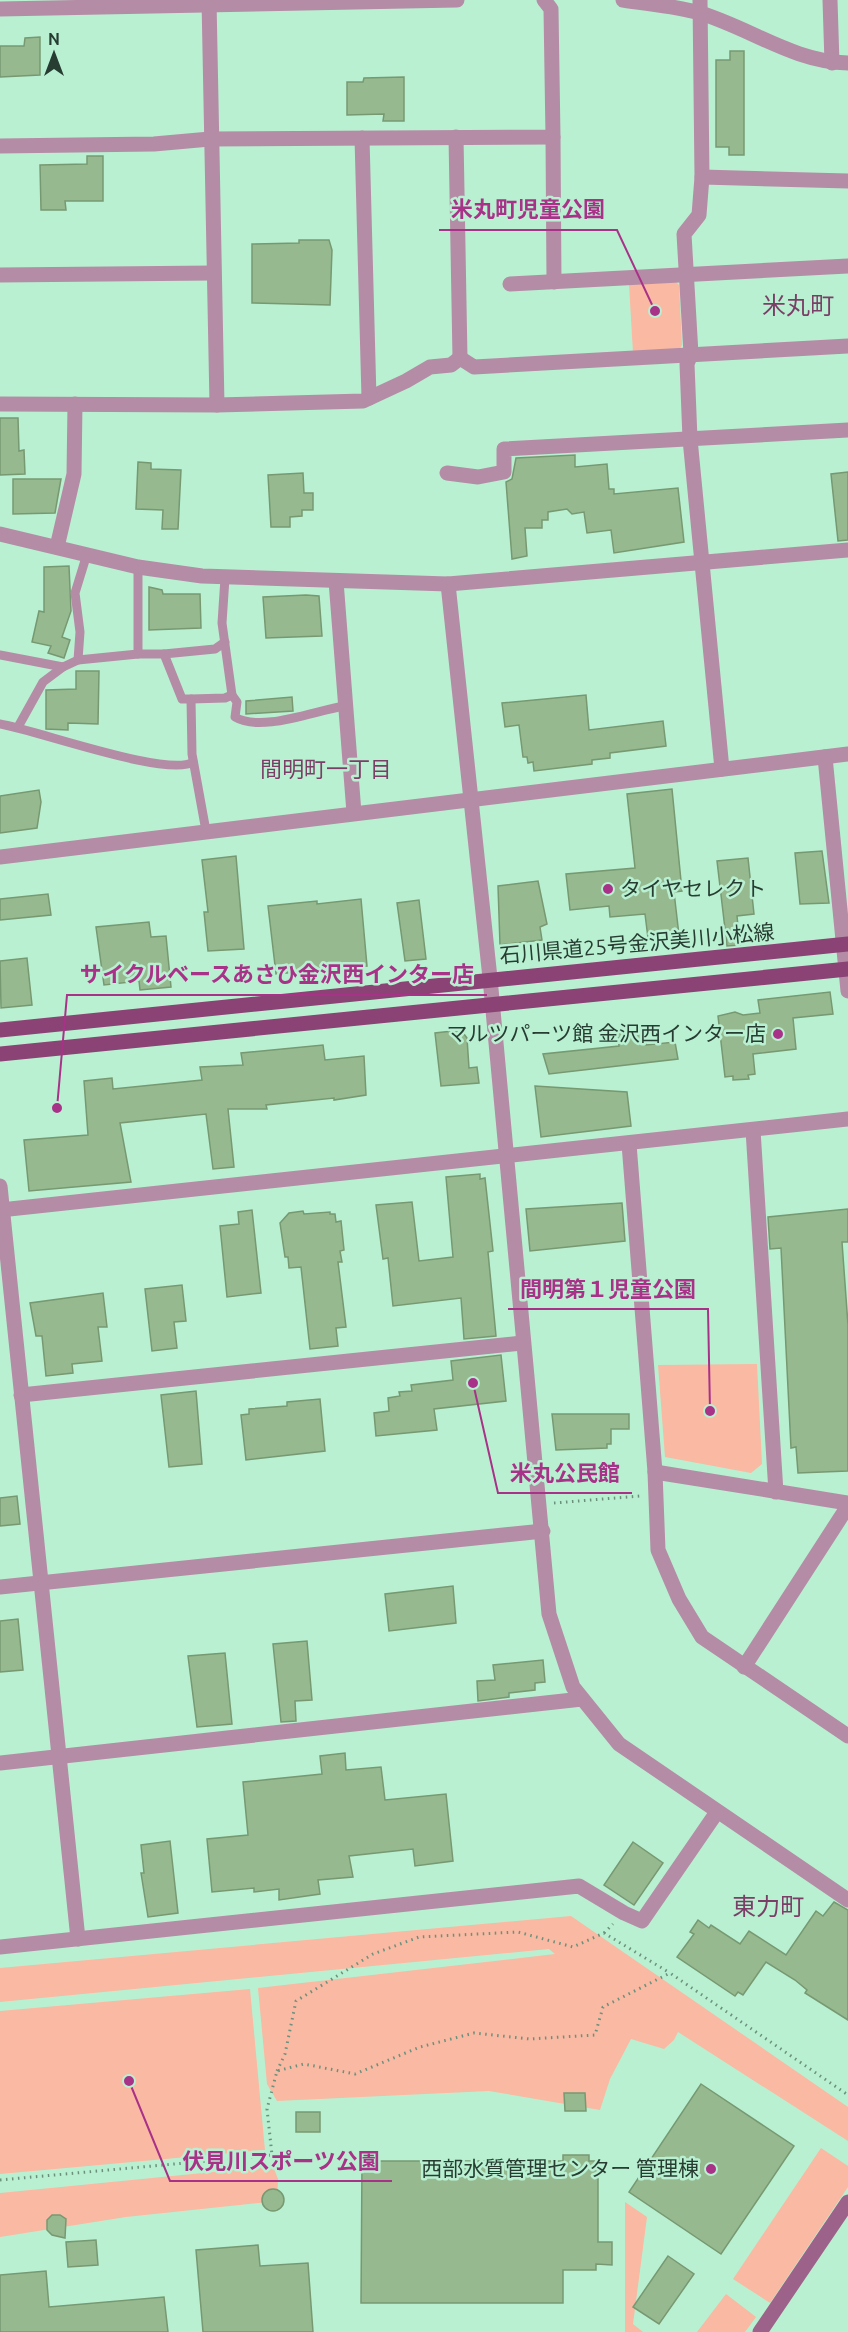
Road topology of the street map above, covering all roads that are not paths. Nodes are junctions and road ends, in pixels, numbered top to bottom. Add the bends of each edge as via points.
1 (3, 0) edge
2 (457, 0) edge
3 (544, 0) edge
4 (623, 0) edge
5 (830, 0) edge
6 (209, 2) edge
7 (700, 7) edge
8 (0, 9) edge
9 (32, 9) junction
10 (832, 63) junction
11 (848, 63) edge
12 (456, 137) junction
13 (553, 137) junction
14 (362, 138) junction
15 (210, 139) junction
16 (0, 146) edge
17 (702, 177) junction
18 (848, 181) edge
19 (848, 266) edge
20 (213, 273) junction
21 (0, 275) edge
22 (685, 276) junction
23 (554, 282) junction
24 (510, 284) dead end
25 (848, 346) edge
26 (690, 354) junction
27 (460, 358) junction
28 (369, 398) junction
29 (0, 404) edge
30 (75, 404) junction
31 (217, 405) junction
32 (848, 430) edge
33 (690, 439) junction
34 (447, 473) dead end
35 (0, 534) edge
36 (57, 547) junction
37 (848, 550) edge
38 (87, 554) junction
39 (701, 563) junction
40 (138, 567) junction
41 (225, 578) junction
42 (336, 581) junction
43 (448, 584) junction
44 (225, 642) junction
45 (138, 654) junction
46 (164, 654) junction
47 (0, 655) edge
48 (78, 660) junction
49 (63, 667) junction
50 (232, 695) junction
51 (191, 699) junction
52 (345, 706) junction
53 (0, 724) edge
54 (18, 727) junction
55 (848, 754) edge
56 (825, 757) junction
57 (193, 762) junction
58 (722, 769) junction
59 (471, 798) junction
60 (354, 813) junction
61 (206, 831) junction
62 (0, 857) edge
63 (846, 944) edge
64 (847, 969) edge
65 (490, 978) junction
66 (848, 991) edge
67 (492, 1004) junction
68 (0, 1030) edge
69 (0, 1054) edge
70 (848, 1119) edge
71 (753, 1130) junction
72 (629, 1144) junction
73 (505, 1156) junction
74 (0, 1185) edge
75 (1, 1210) edge
76 (522, 1342) junction
77 (21, 1395) junction
78 (655, 1472) junction
79 (776, 1491) junction
80 (848, 1504) edge
81 (543, 1531) junction
82 (41, 1583) junction
83 (0, 1587) edge
84 (744, 1667) junction
85 (582, 1700) junction
86 (848, 1735) edge
87 (59, 1756) junction
88 (0, 1763) edge
89 (717, 1812) junction
90 (848, 1900) edge
91 (78, 1939) junction
92 (0, 1947) edge
93 (848, 2202) edge
94 (760, 2332) edge

1 - 9 street
2 - 6 street
3 - 13 street via 551,9
4 - 7 street
5 - 10 street
6 - 9 street
6 - 15 street
7 - 10 street via 775,46
7 - 17 street
8 - 9 street
10 - 11 street
12 - 13 street
12 - 14 street
12 - 27 street
13 - 23 street
14 - 15 street
14 - 28 street
15 - 16 street via 154,144
15 - 20 street
17 - 18 street
17 - 22 street via 699,214 684,234
19 - 22 street
20 - 21 street
20 - 31 street
22 - 23 street
22 - 26 street
23 - 24 street
25 - 26 street
26 - 27 street via 474,367
26 - 33 street
27 - 28 street via 451,365 430,367
28 - 31 street
29 - 30 street
30 - 31 street
30 - 36 street via 74,474
32 - 33 street
33 - 34 street via 504,449 504,472 478,477
33 - 39 street
35 - 36 street
36 - 38 street
37 - 39 street
38 - 40 street
38 - 48 lane via 75,593 80,632
39 - 43 street
39 - 58 street
40 - 41 street
40 - 45 lane
41 - 42 street
41 - 44 lane
42 - 43 street
42 - 52 street
43 - 59 street
44 - 46 lane via 215,650
44 - 50 lane
45 - 46 lane
45 - 48 lane
46 - 51 lane via 182,699
47 - 49 lane
48 - 49 lane
49 - 54 lane via 43,682
50 - 51 lane via 225,699
50 - 52 lane via 237,702 235,717 243,722 290,719
51 - 57 lane
52 - 60 street
53 - 54 lane
54 - 57 lane via 159,765 188,766
55 - 56 street
56 - 58 street
56 - 63 street
57 - 61 lane
58 - 59 street
59 - 60 street
59 - 65 street
60 - 61 street
61 - 62 street
63 - 64 street
63 - 65 main road, 石川県道25号金沢美川小松線
64 - 66 street
64 - 67 main road, 石川県道25号金沢美川小松線
65 - 67 street
65 - 68 main road, 石川県道25号金沢美川小松線
67 - 69 main road, 石川県道25号金沢美川小松線
67 - 73 street
70 - 71 street
71 - 72 street
71 - 79 street
72 - 73 street
72 - 78 street
73 - 75 street
73 - 76 street
74 - 75 street
75 - 77 street
76 - 77 street
76 - 81 street
77 - 82 street
78 - 79 street
78 - 84 street via 658,1550 679,1599 702,1637
79 - 80 street
80 - 84 street
81 - 82 street
81 - 85 street via 549,1614 573,1687
82 - 83 street
82 - 87 street
84 - 86 street
85 - 87 street
85 - 89 street via 619,1744
87 - 88 street
87 - 91 street
89 - 90 street
89 - 91 street via 642,1921 579,1886
91 - 92 street
93 - 94 street

